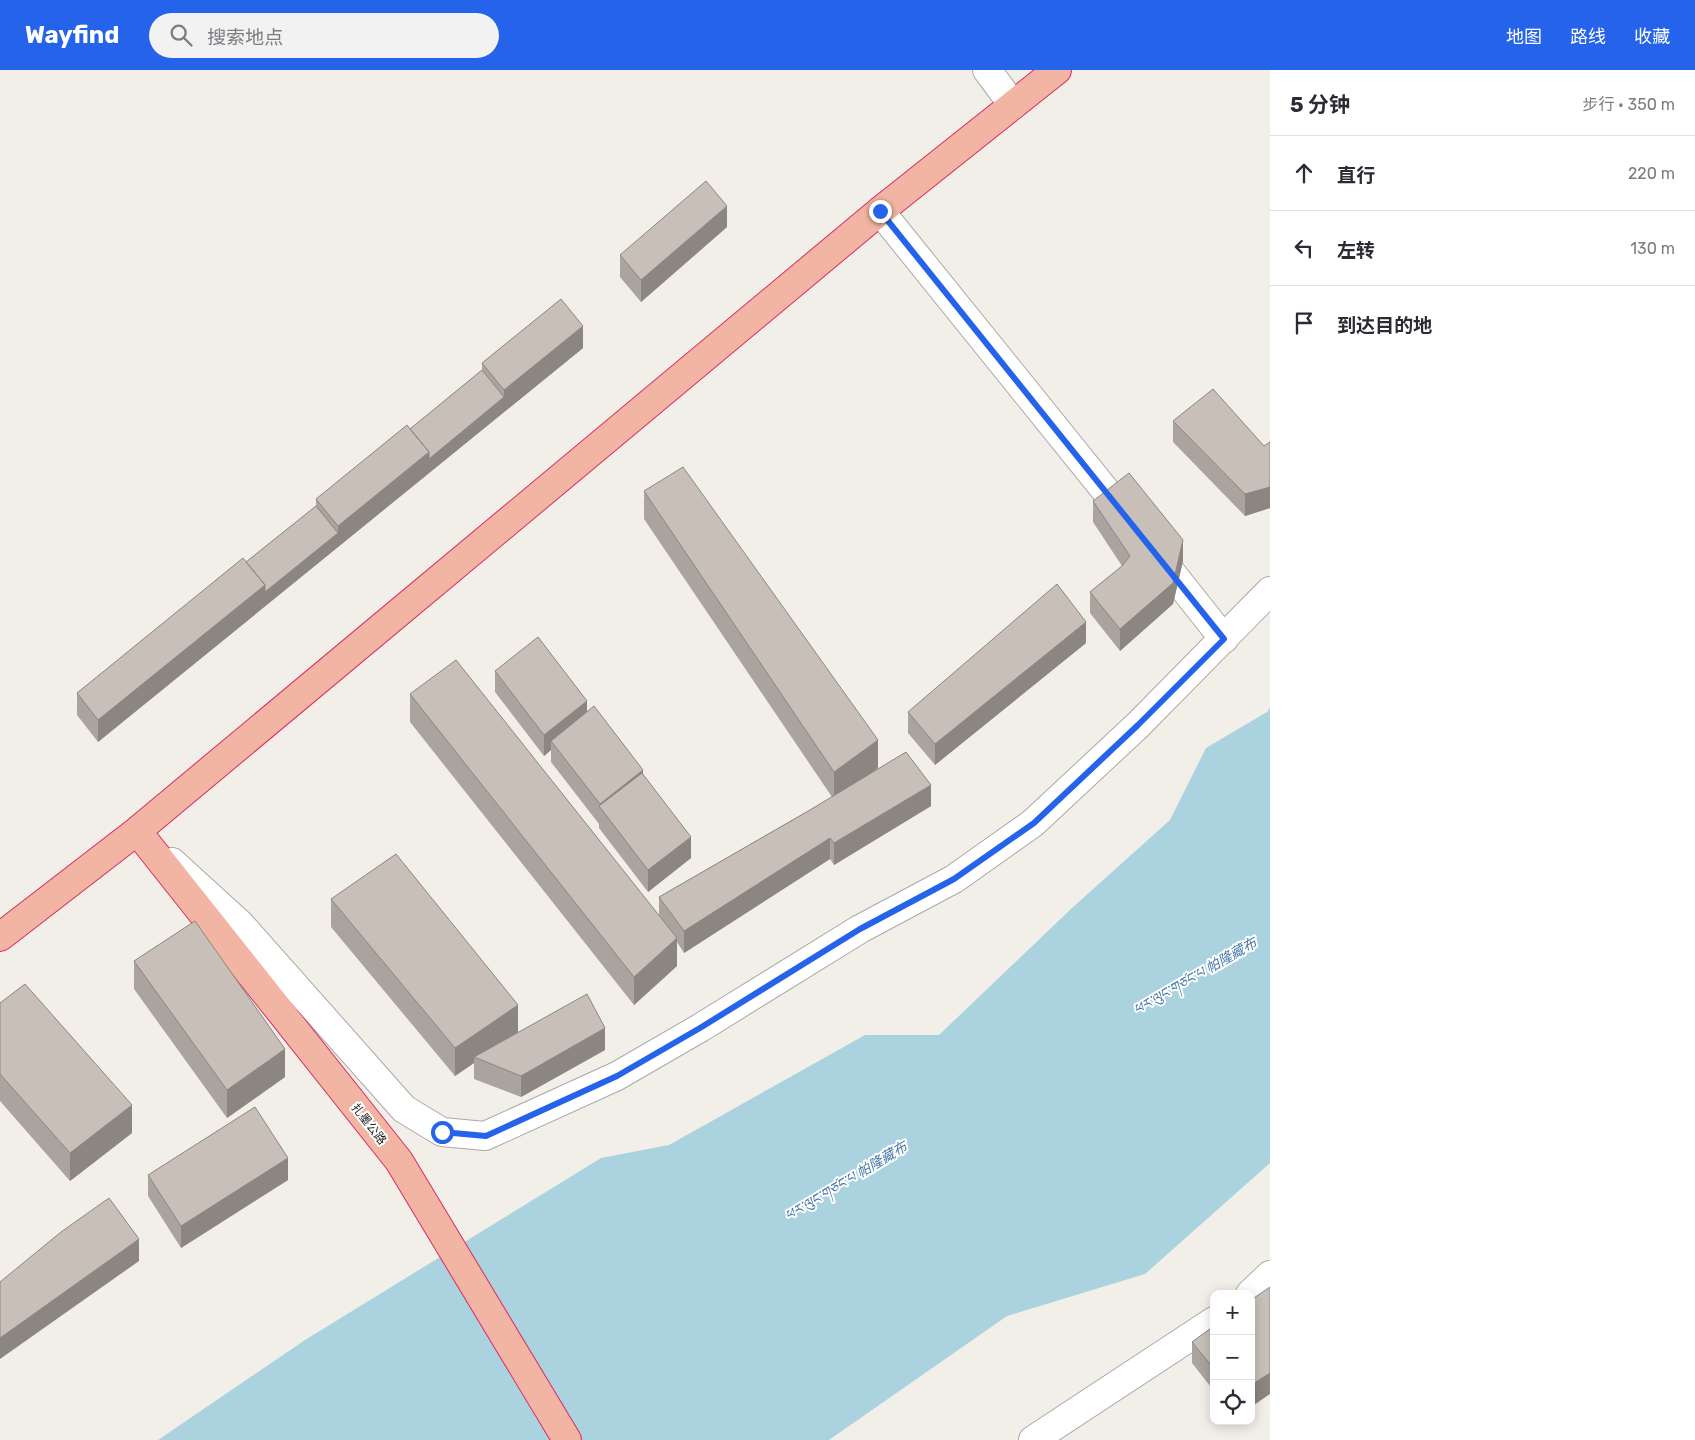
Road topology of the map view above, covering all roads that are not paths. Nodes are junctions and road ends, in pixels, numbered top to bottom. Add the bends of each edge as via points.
1 (987, 70) edge
2 (1057, 70) edge
3 (1013, 105) junction
4 (880, 211) junction
5 (1270, 591) edge
6 (1224, 639) junction
7 (138, 831) junction
8 (0, 937) edge
9 (1270, 1274) edge
10 (1254, 1290) edge
11 (1210, 1324) edge
12 (567, 1440) edge
13 (1033, 1440) edge

1 - 3 street
2 - 3 highway
3 - 4 highway
4 - 6 street
4 - 7 highway
5 - 6 street
6 - 7 street via 1034,823 954,879 860,929 617,1076 486,1136 442,1132 404,1109 240,924
7 - 8 highway
7 - 12 highway, 扎墨公路 via 399,1161
9 - 10 street
11 - 13 street

